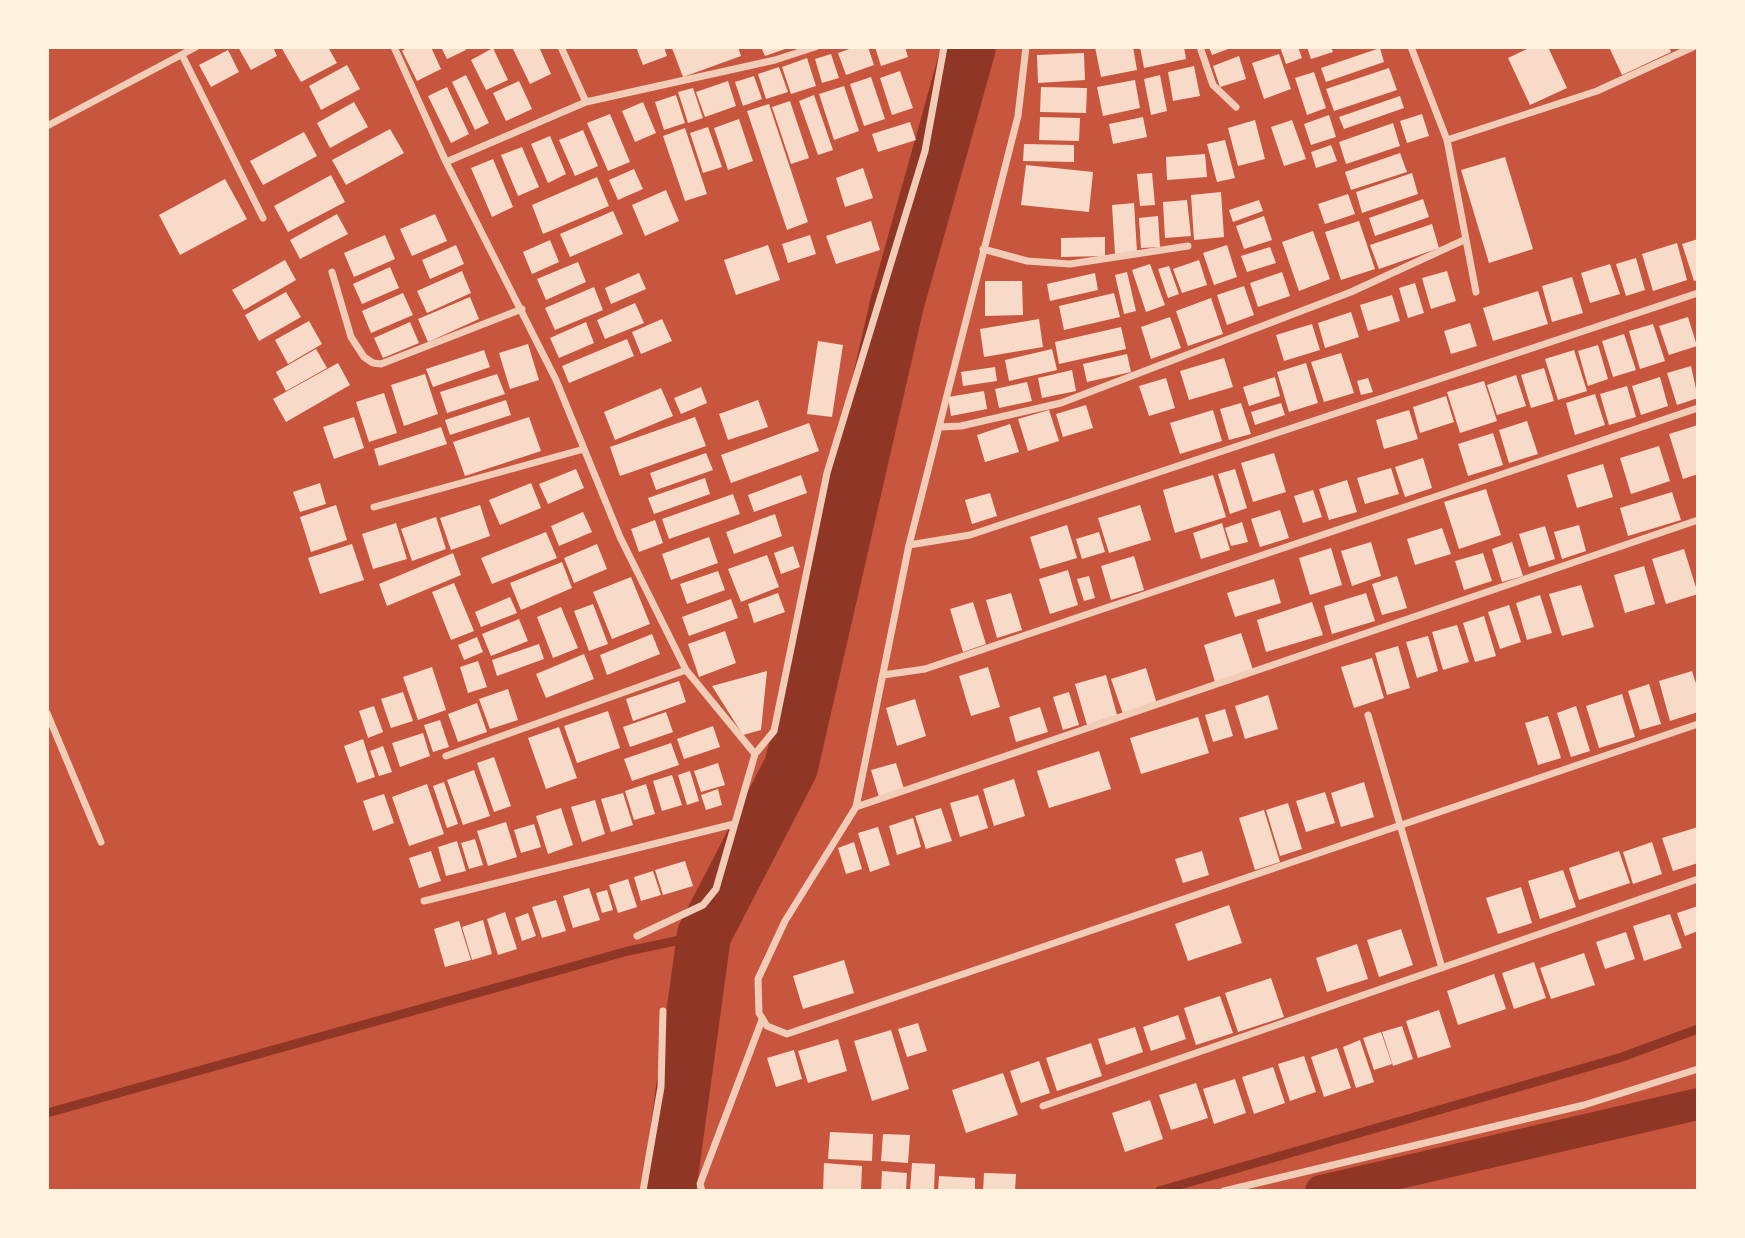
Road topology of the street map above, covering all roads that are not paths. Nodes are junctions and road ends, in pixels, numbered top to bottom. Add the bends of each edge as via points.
1 (196, 47) edge
2 (394, 47) edge
3 (561, 47) edge
4 (815, 47) edge
5 (944, 47) edge
6 (1026, 47) edge
7 (1200, 47) edge
8 (1411, 47) edge
9 (1693, 47) edge
10 (182, 55) junction
11 (586, 102) junction
12 (1236, 107) dead end
13 (47, 125) edge
14 (1447, 141) junction
15 (446, 162) junction
16 (263, 218) dead end
17 (1464, 240) junction
18 (1188, 246) dead end
19 (983, 249) junction
20 (332, 272) dead end
21 (1476, 292) dead end
22 (1698, 293) edge
23 (522, 309) junction
24 (1698, 408) edge
25 (939, 427) junction
26 (584, 449) junction
27 (374, 507) dead end
28 (1698, 520) edge
29 (909, 545) junction
30 (686, 670) junction
31 (883, 675) junction
32 (47, 713) edge
33 (1368, 715) dead end
34 (1698, 724) edge
35 (755, 754) junction
36 (446, 756) dead end
37 (856, 807) junction
38 (734, 824) junction
39 (1401, 827) junction
40 (101, 842) dead end
41 (1698, 879) edge
42 (424, 901) dead end
43 (636, 936) dead end
44 (1442, 968) junction
45 (663, 1011) dead end
46 (762, 1020) junction
47 (1698, 1069) edge
48 (1043, 1106) dead end
49 (643, 1191) edge
50 (702, 1191) edge
51 (1224, 1191) edge

1 - 10 street
2 - 15 street
3 - 11 street
4 - 11 street
5 - 35 street via 925,151 827,473 774,731
6 - 19 street via 1018,116
7 - 12 street via 1213,85
8 - 14 street
9 - 14 street via 1597,91
10 - 13 street
10 - 16 street
11 - 15 street
14 - 17 street
15 - 23 street
17 - 21 street
17 - 25 street via 1351,292 1061,403
18 - 19 street via 1070,264 1027,261
19 - 25 street
20 - 23 street via 351,337 373,363 381,364
22 - 29 street via 970,535
23 - 26 street
24 - 31 street via 925,669
25 - 29 street
26 - 27 street
26 - 30 street via 620,537
28 - 37 street
29 - 31 street
30 - 35 street
30 - 36 street
31 - 37 street
32 - 40 street
33 - 39 street
34 - 39 street
35 - 38 street
37 - 46 street via 785,921 758,979
38 - 42 street
38 - 43 street via 716,889 703,905
39 - 44 street
39 - 46 street via 787,1034
41 - 44 street
44 - 48 street
45 - 49 street via 661,1087
46 - 50 street via 700,1184
47 - 51 street via 1584,1105

